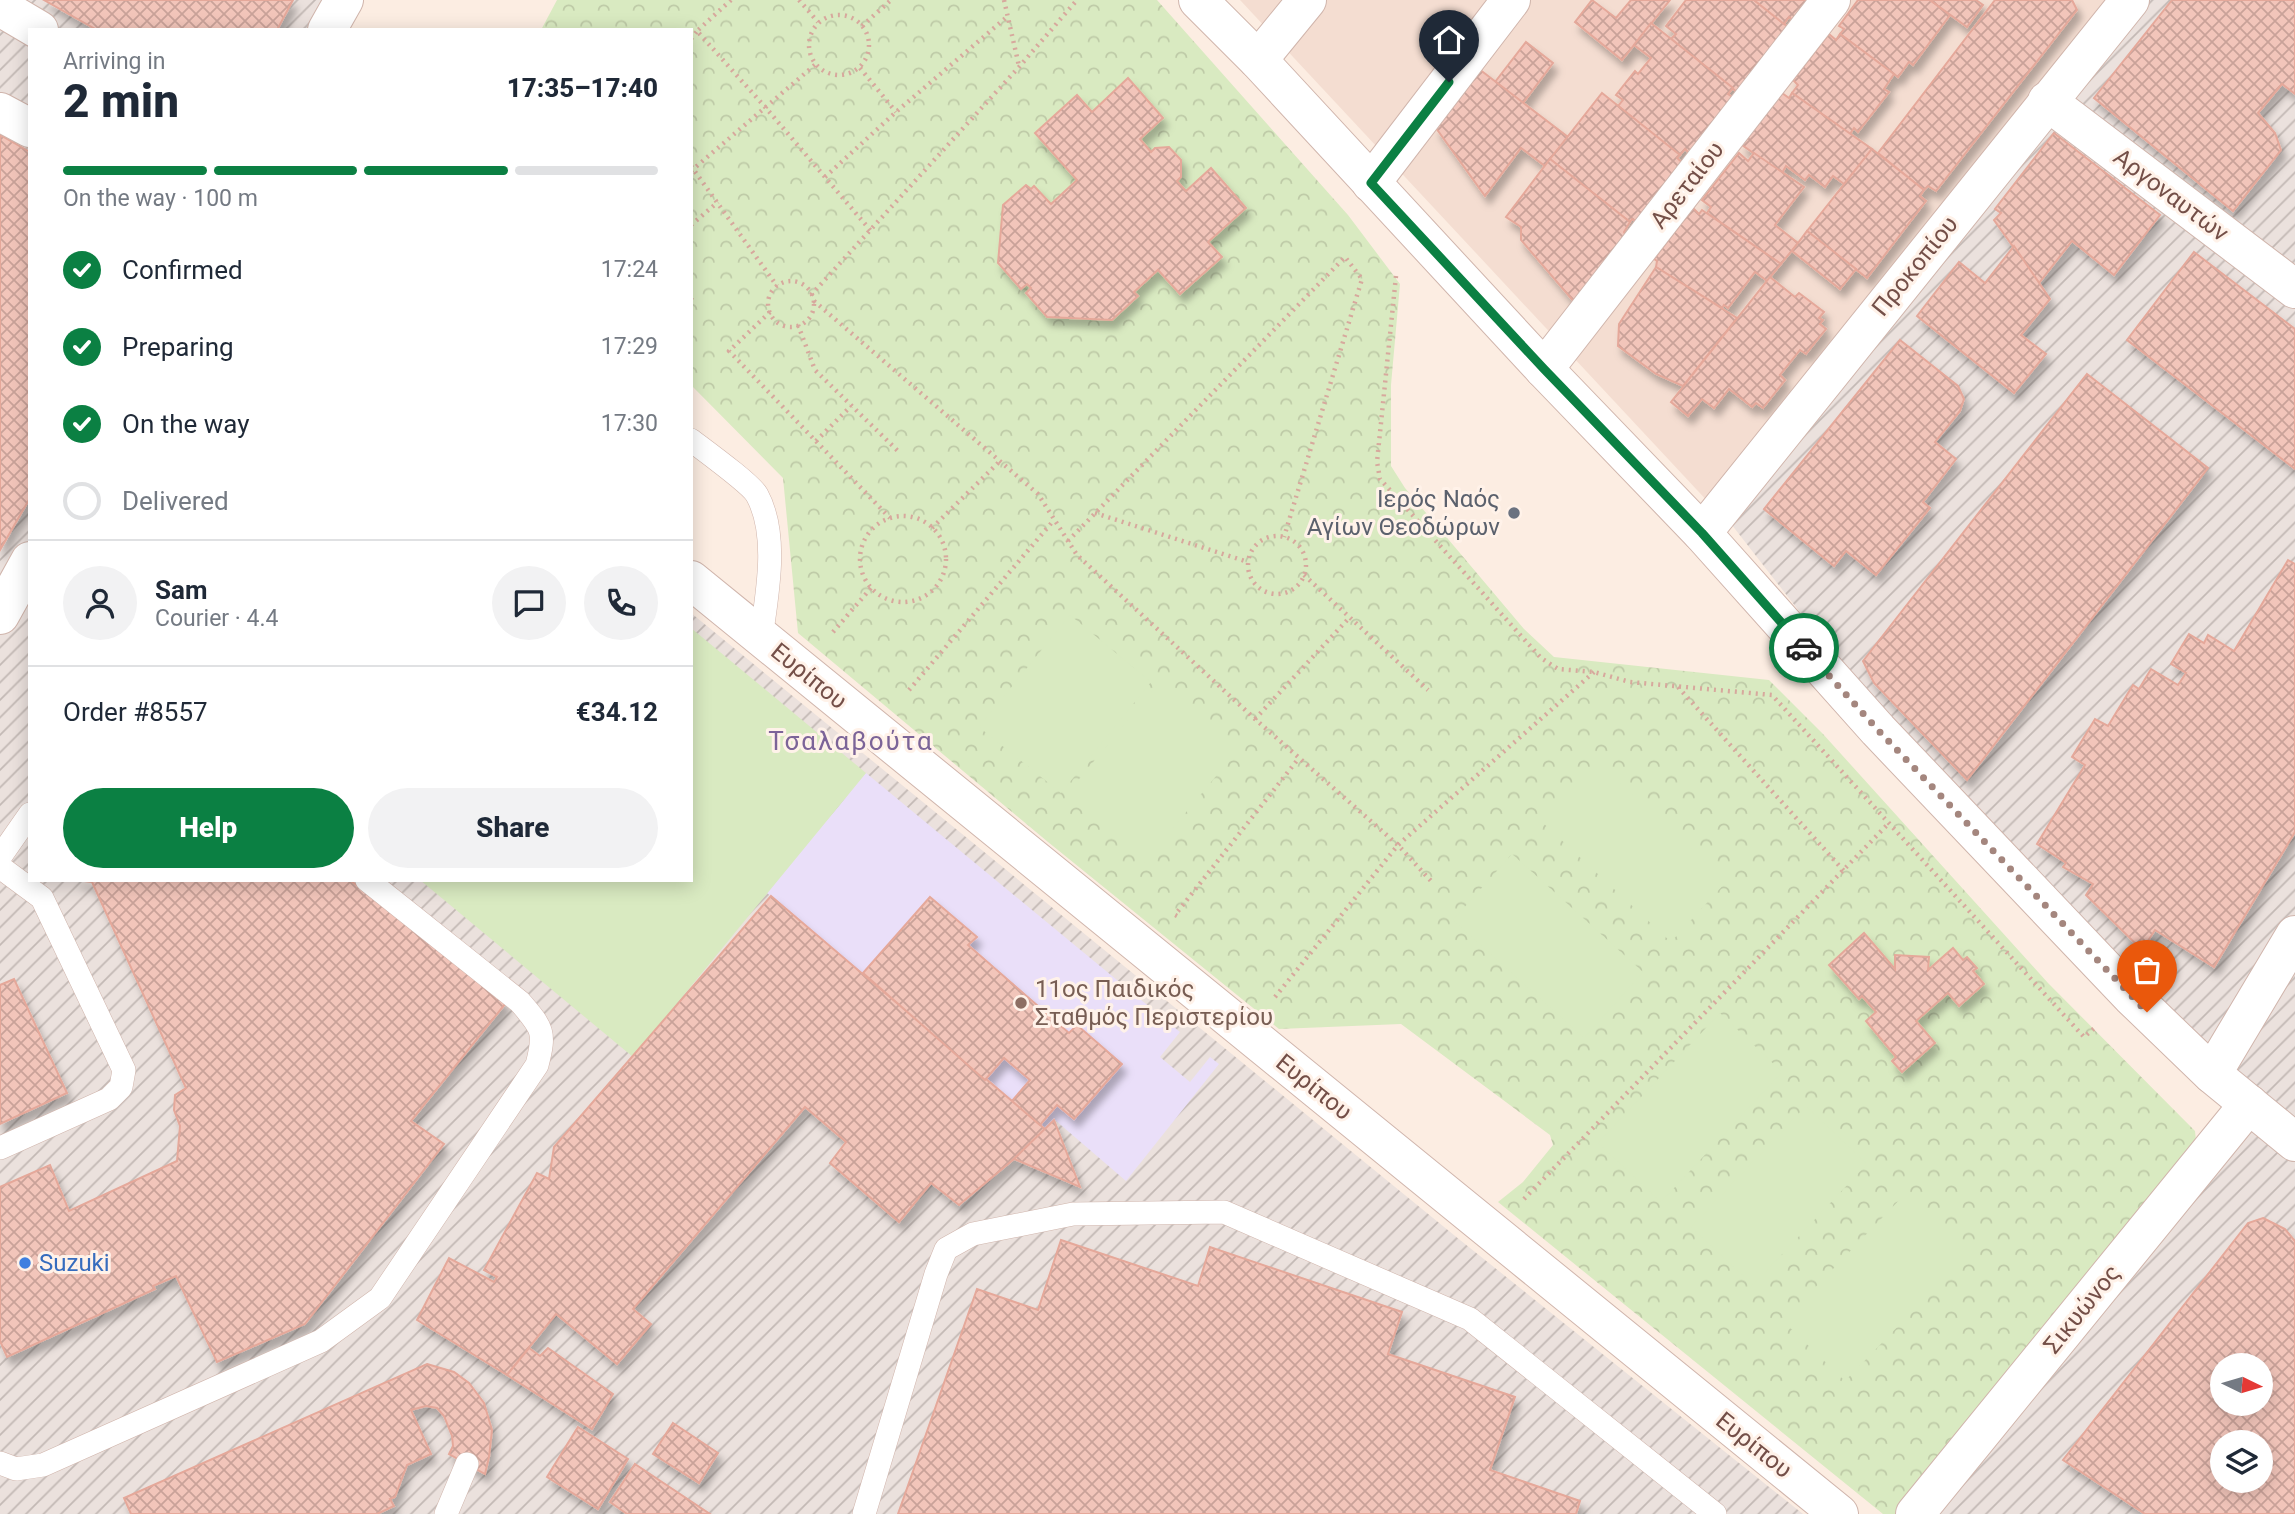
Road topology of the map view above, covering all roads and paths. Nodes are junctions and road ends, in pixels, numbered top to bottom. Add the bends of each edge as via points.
1 (344, 0) edge
2 (731, 0) edge
3 (799, 0) edge
4 (891, 0) edge
5 (1004, 0) edge
6 (1077, 0) edge
7 (1198, 0) edge
8 (1307, 0) edge
9 (1511, 0) edge
10 (1831, 0) edge
11 (2130, 0) edge
12 (0, 7) edge
13 (1008, 16) junction
14 (818, 23) junction
15 (862, 26) junction
16 (36, 28) edge
17 (328, 28) edge
18 (697, 32) junction
19 (693, 37) edge
20 (1258, 60) junction
21 (816, 64) junction
22 (1019, 67) junction
23 (860, 68) junction
24 (2047, 101) junction
25 (766, 108) junction
26 (0, 112) edge
27 (896, 112) junction
28 (28, 127) edge
29 (693, 168) edge
30 (693, 170) edge
31 (825, 177) junction
32 (1371, 183) junction
33 (718, 202) junction
34 (1402, 216) junction
35 (693, 223) edge
36 (871, 231) junction
37 (777, 286) junction
38 (2295, 289) edge
39 (811, 295) junction
40 (814, 301) junction
41 (770, 312) junction
42 (798, 325) junction
43 (1544, 369) junction
44 (851, 406) junction
45 (816, 441) junction
46 (693, 442) edge
47 (900, 453) dead end
48 (1000, 461) junction
49 (1095, 513) junction
50 (890, 517) junction
51 (1054, 520) junction
52 (932, 528) junction
53 (1702, 533) junction
54 (1284, 537) junction
55 (1068, 541) junction
56 (1248, 562) junction
57 (28, 565) edge
58 (1304, 575) junction
59 (693, 582) edge
60 (872, 588) junction
61 (0, 615) edge
62 (1350, 617) junction
63 (833, 632) dead end
64 (761, 638) junction
65 (1594, 672) junction
66 (1677, 687) junction
67 (909, 690) dead end
68 (1428, 690) dead end
69 (1255, 719) junction
70 (1299, 758) junction
71 (28, 817) edge
72 (1889, 823) junction
73 (1398, 845) junction
74 (0, 857) edge
75 (0, 867) edge
76 (1844, 871) junction
77 (1432, 880) dead end
78 (370, 882) edge
79 (1185, 923) dead end
80 (2295, 936) edge
81 (1265, 989) dead end
82 (2131, 996) junction
83 (2212, 1074) junction
84 (2249, 1104) junction
85 (2295, 1142) edge
86 (0, 1148) edge
87 (1492, 1232) junction
88 (0, 1463) edge
89 (467, 1464) dead end
90 (446, 1514) edge
91 (864, 1514) edge
92 (1715, 1514) edge
93 (1839, 1514) edge
94 (1915, 1514) edge

1 - 17 street
2 - 18 path
3 - 14 path
4 - 15 path
5 - 13 path
6 - 22 path
7 - 20 street
8 - 20 street
9 - 32 street
10 - 43 street, Αρεταίου
11 - 24 street, Προκοπίου
12 - 16 street
13 - 22 path
13 - 27 path
14 - 15 path via 830,15 844,14
14 - 21 path via 809,47
15 - 23 path via 870,43
18 - 19 path
18 - 25 path
20 - 32 street
21 - 23 path via 835,75 848,75
21 - 25 path
22 - 36 path
23 - 27 path
24 - 38 street, Αργοναυτών
24 - 53 street, Προκοπίου
25 - 29 path
25 - 31 path
26 - 28 street
27 - 31 path
30 - 33 path
31 - 36 path
32 - 34 street
33 - 35 path
33 - 37 path
34 - 43 street
34 - 65 path via 1377,463 1380,479 1541,658 1559,669
36 - 39 path
37 - 39 path via 800,282
37 - 41 path via 770,295
39 - 40 path
40 - 42 path via 812,313
40 - 48 path
41 - 42 path via 782,325
41 - 45 path via 729,351
42 - 44 path via 815,370
43 - 53 street
44 - 45 path
44 - 47 path
45 - 50 path
46 - 64 lane via 756,493 767,523 770,576
48 - 51 path via 1038,494
48 - 52 path
49 - 54 path via 1345,257 1362,279
49 - 55 path
49 - 56 path
50 - 52 path via 909,517
50 - 60 path via 866,537 860,553 861,570
51 - 55 path
51 - 67 path
52 - 60 path via 945,549 945,565 928,594 896,602
53 - 82 street via 1878,730
54 - 56 path via 1264,538 1252,548
54 - 58 path via 1303,551
55 - 69 path via 1077,555
56 - 58 path via 1251,578 1260,589 1275,594 1290,591
57 - 61 street
58 - 62 path
59 - 64 street, Ευρίπου
60 - 63 path
62 - 68 path
62 - 69 path
64 - 87 street, Ευρίπου
65 - 66 path
65 - 73 path
66 - 72 path via 1772,695
66 - 76 path
69 - 70 path
70 - 73 path
70 - 79 path via 1175,915
71 - 74 lane
72 - 76 path
72 - 82 path via 2084,1037
73 - 77 path
73 - 81 path via 1275,997
75 - 86 lane via 42,898 124,1070 121,1087 109,1099
76 - 87 path
78 - 88 lane via 520,1002 538,1024 543,1042 537,1065 380,1298 321,1341 43,1465 16,1469
80 - 83 street
82 - 83 street
83 - 84 street
84 - 85 street
84 - 94 street, Σικυώνος
87 - 93 street, Ευρίπου
89 - 90 lane
91 - 92 lane via 946,1249 973,1234 1073,1214 1224,1212 1470,1319

